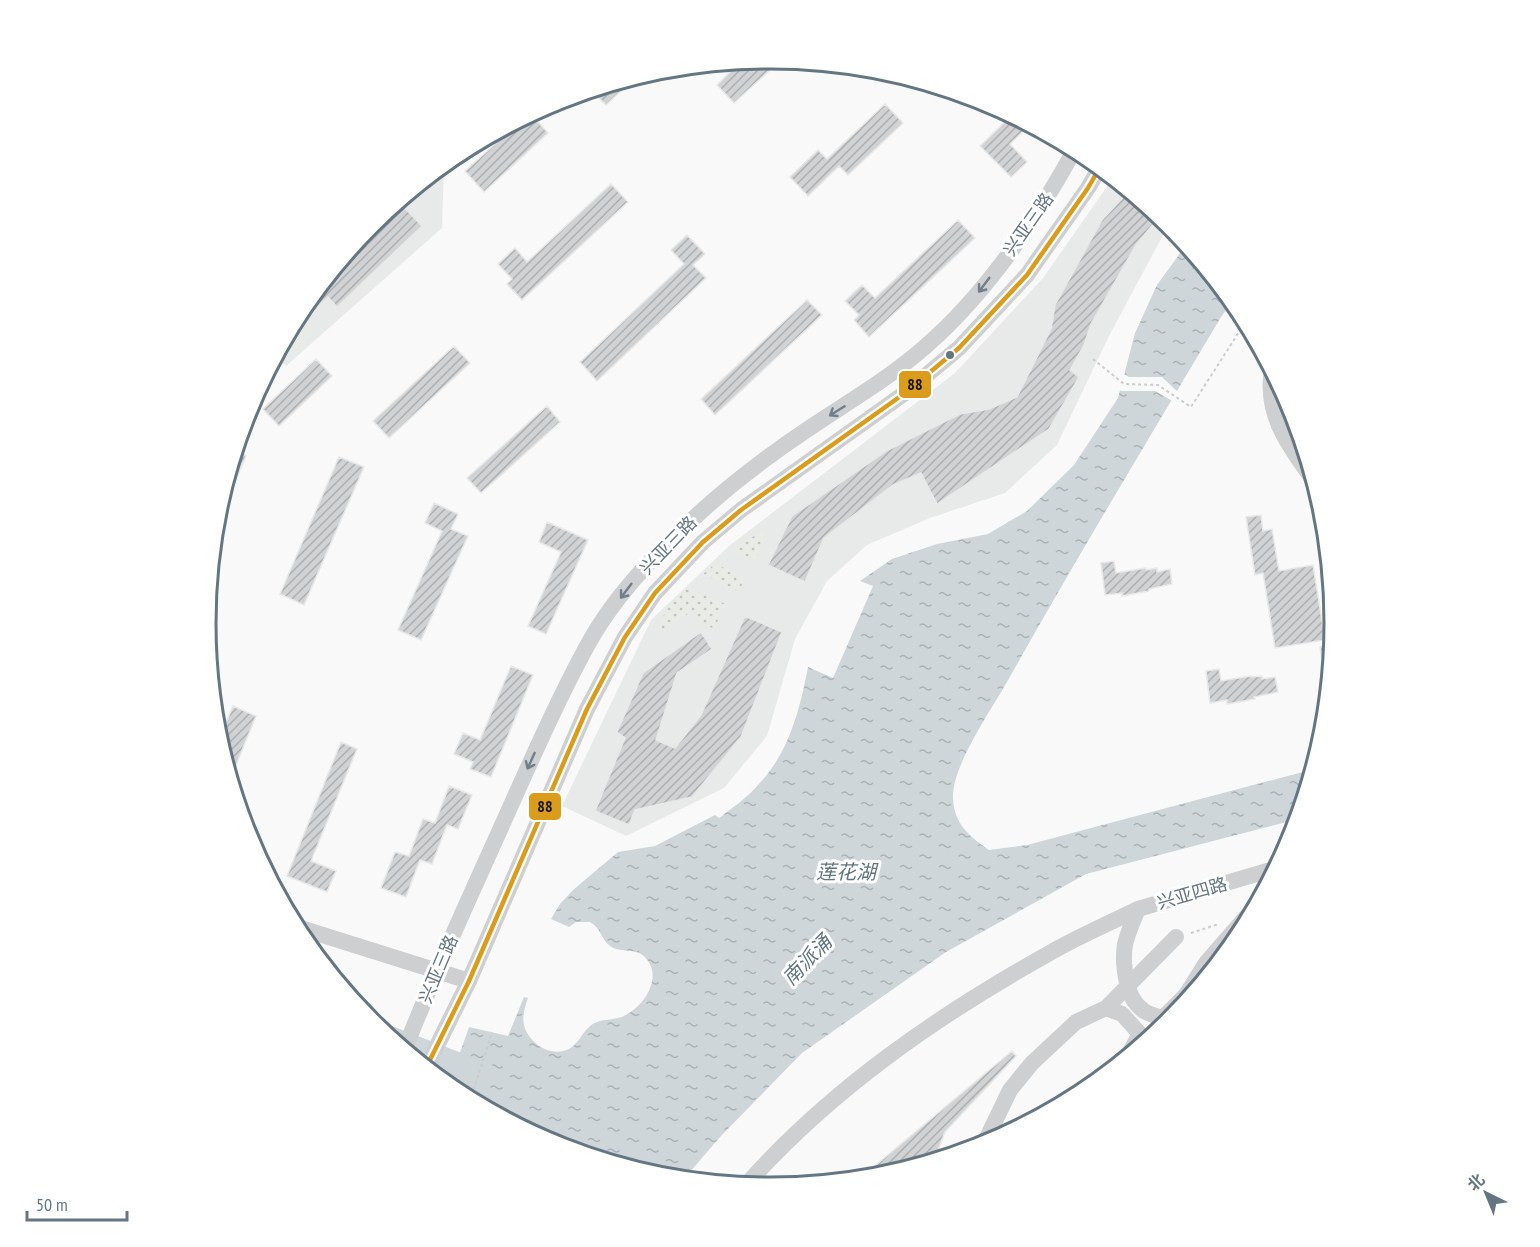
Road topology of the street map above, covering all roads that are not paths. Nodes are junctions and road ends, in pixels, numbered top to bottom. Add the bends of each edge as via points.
1 (1071, 158) edge
2 (1095, 175) edge
3 (1271, 388) edge
4 (1301, 463) edge
5 (1266, 871) edge
6 (1138, 909) junction
7 (308, 930) edge
8 (1176, 937) road end
9 (437, 970) junction
10 (469, 981) junction
11 (1106, 1008) junction
12 (1160, 1018) edge
13 (1138, 1038) edge
14 (407, 1043) edge
15 (429, 1061) edge
16 (989, 1133) edge
17 (752, 1178) edge

1 -> 9 street, 兴亚三路 via 1052,191 975,297 926,346 730,486 633,581 584,653 545,730
2 - 10 street, 兴亚三路 via 1027,275 959,348 905,393 741,510 703,542 655,593 625,637 587,709
3 - 4 street via 1277,424
5 - 6 street, 兴亚四路
6 - 12 street, 兴亚四路 via 1122,961 1131,998 1144,1011
6 - 17 street via 1050,952 961,1005 860,1077 774,1153
7 - 9 street
8 - 11 street
9 - 10 street
9 - 14 street, 兴亚三路
10 - 15 street, 兴亚三路
11 - 13 street via 1122,1014 1140,1034
11 - 16 street via 1076,1022 1032,1064 1010,1090

